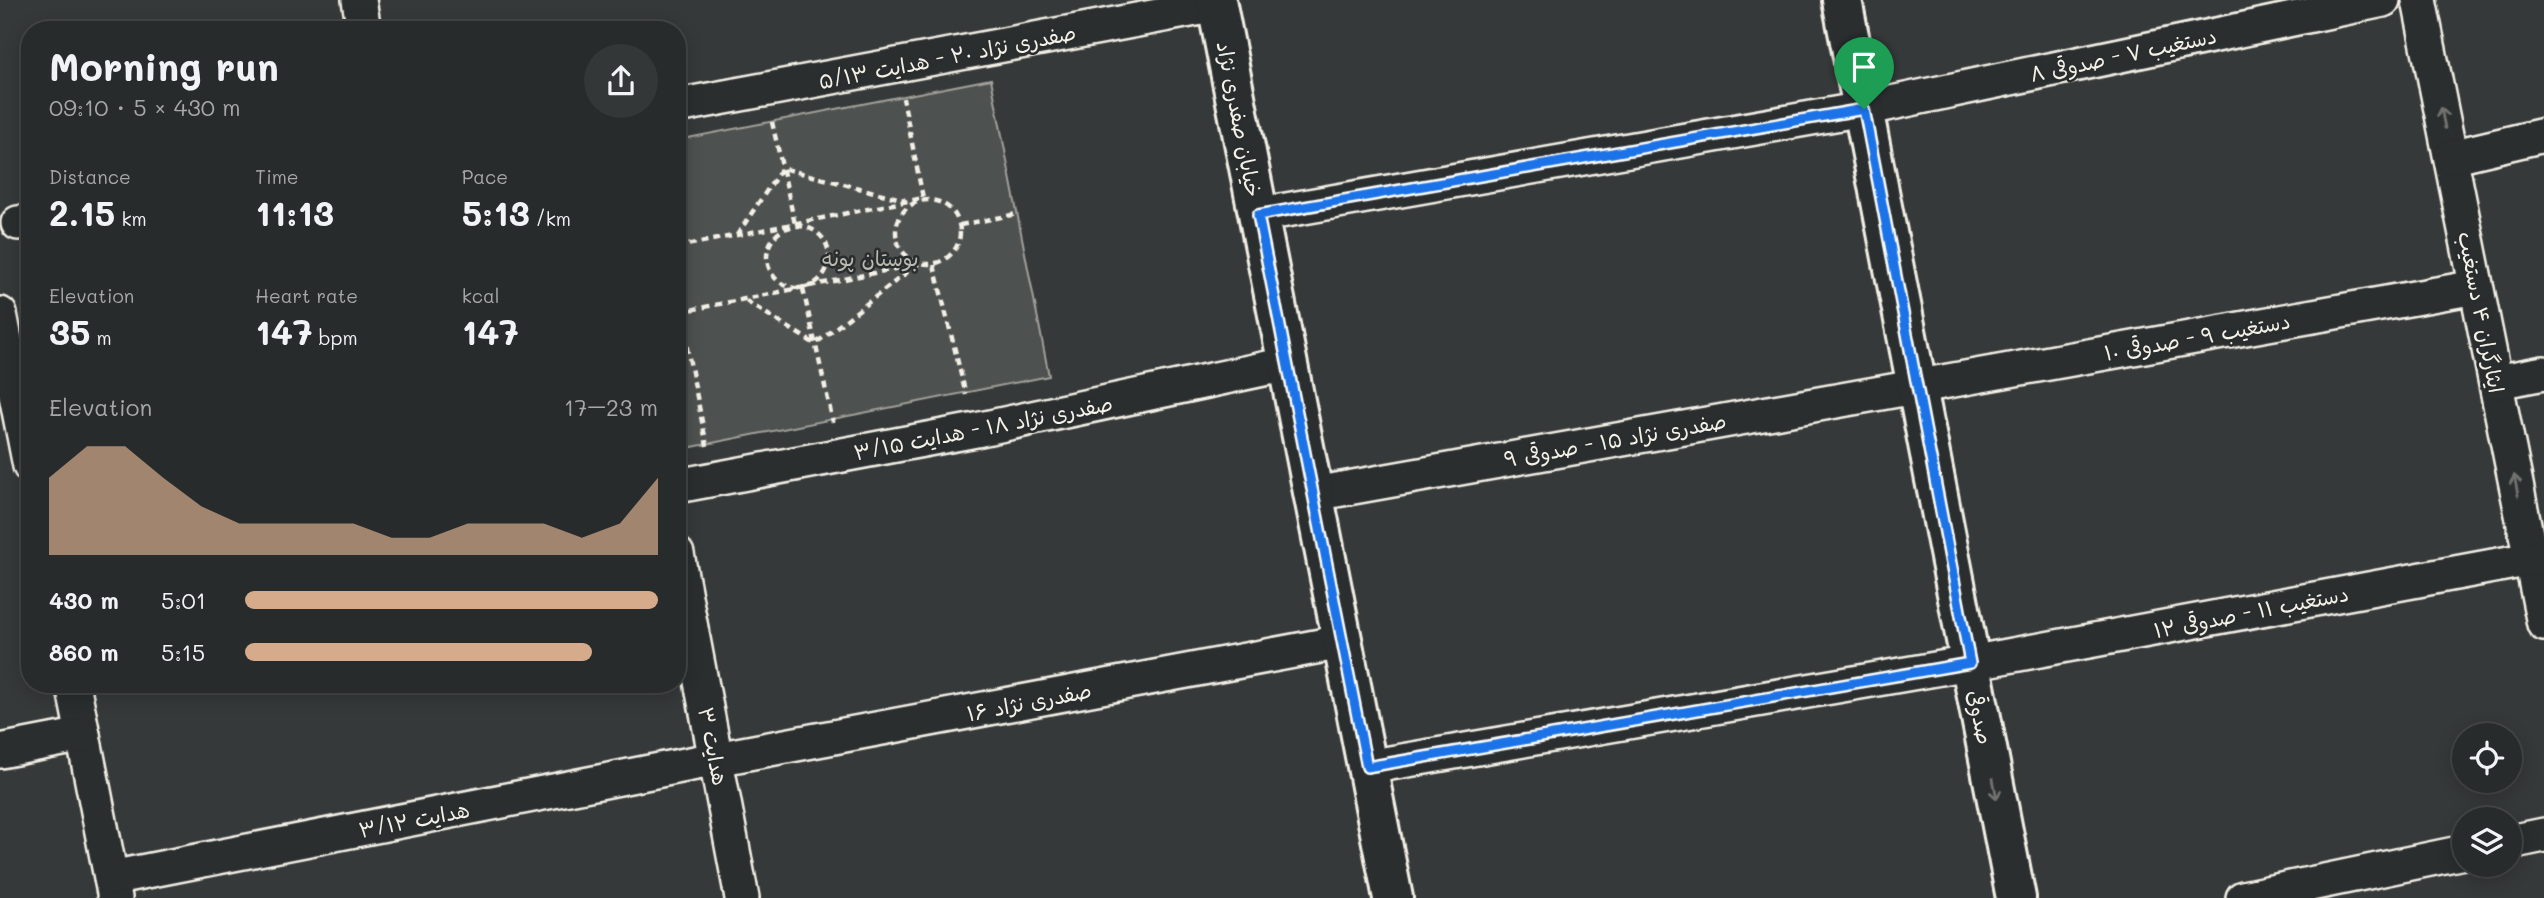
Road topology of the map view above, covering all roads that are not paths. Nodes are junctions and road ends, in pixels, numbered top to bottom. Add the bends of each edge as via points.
1 (359, 0) edge
2 (1842, 0) edge
3 (2383, 0) edge
4 (2419, 0) edge
5 (1217, 2) edge
6 (362, 21) edge
7 (686, 104) edge
8 (1864, 109) junction
9 (2544, 135) edge
10 (2451, 157) junction
11 (1258, 215) junction
12 (2476, 287) junction
13 (0, 314) edge
14 (1287, 364) junction
15 (2544, 373) edge
16 (2496, 382) junction
17 (1917, 385) junction
18 (19, 463) edge
19 (686, 485) edge
20 (1314, 494) junction
21 (2531, 559) junction
22 (686, 601) edge
23 (2544, 624) edge
24 (1342, 642) junction
25 (1970, 663) junction
26 (75, 693) edge
27 (83, 735) junction
28 (0, 751) edge
29 (716, 759) junction
30 (1367, 767) junction
31 (2544, 835) edge
32 (2522, 840) edge
33 (2452, 854) edge
34 (113, 888) edge
35 (742, 898) edge
36 (1393, 898) edge
37 (2016, 898) edge
38 (2243, 898) edge

1 - 6 street
2 - 8 street, صدوقی
3 - 8 street, دستغیب ۷ - صدوقی ۸
10 -> 4 street, ایثارگران ۴ دستغیب
5 - 7 street, صفدری نژاد ۲۰ - هدایت ۵/۱۳
5 - 11 street, خیابان صفدری نژاد
8 - 11 street, دستغیب ۷ - صدوقی ۸
8 - 17 street, صدوقی
9 - 10 street
10 - 12 street, ایثارگران ۴ دستغیب
11 - 14 street, خیابان صفدری نژاد
12 - 16 street, ایثارگران ۴ دستغیب
12 - 17 street, دستغیب ۹ - صدوقی ۱۰
13 - 18 street
14 - 19 street, صفدری نژاد ۱۸ - هدایت ۳/۱۵ via 976,430
14 - 20 street, خیابان صفدری نژاد
15 - 16 street
21 -> 16 street, ایثارگران ۴ دستغیب
17 - 20 street, صفدری نژاد ۱۵ - صدوقی ۹
17 - 25 street, صدوقی
20 - 24 street, خیابان صفدری نژاد
21 - 23 street, ایثارگران ۴ دستغیب
21 - 25 street, دستغیب ۱۱ - صدوقی ۱۲
22 - 29 street, هدایت ۳
24 - 29 street, صفدری نژاد ۱۶
24 - 30 street, خیابان صفدری نژاد
25 - 30 street, دستغیب ۱۱ - صدوقی ۱۲
25 -> 37 street, صدوقی
26 - 27 street
27 - 28 street
27 - 34 street
29 - 34 street, هدایت ۳/۱۲
29 - 35 street, هدایت ۳
30 - 36 street, خیابان صفدری نژاد
31 - 32 street
33 - 38 street

